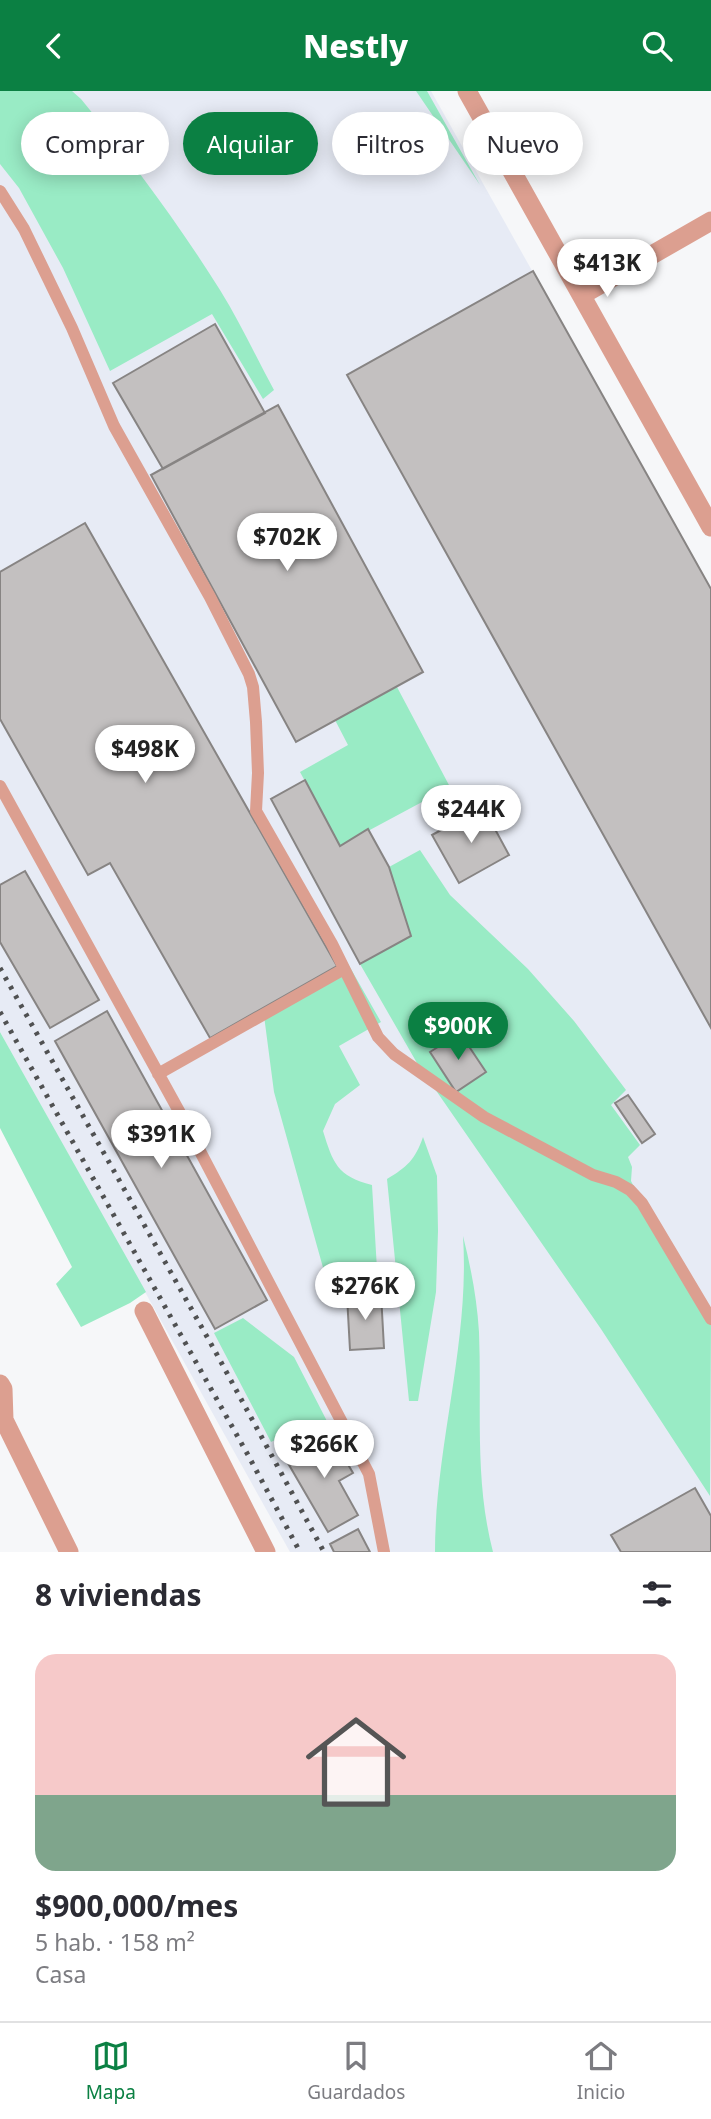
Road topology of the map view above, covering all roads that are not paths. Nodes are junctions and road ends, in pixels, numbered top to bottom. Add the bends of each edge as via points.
1 (467, 91) edge
2 (0, 191) edge
3 (711, 221) edge
4 (582, 295) junction
5 (711, 527) edge
6 (0, 786) edge
7 (344, 969) junction
8 (158, 1074) junction
9 (144, 1311) dead end
10 (711, 1319) edge
11 (0, 1384) edge
12 (69, 1552) edge
13 (266, 1552) edge
14 (384, 1552) edge

1 - 4 street
2 - 7 lane via 24,229 114,426 249,674 256,722 256,811
3 - 4 street
4 - 5 street
6 - 8 lane
7 - 8 lane
7 - 10 lane via 378,1037 394,1054 484,1117 630,1191 642,1203
8 - 14 lane via 369,1474
9 - 13 street
11 - 12 street via 4,1420

